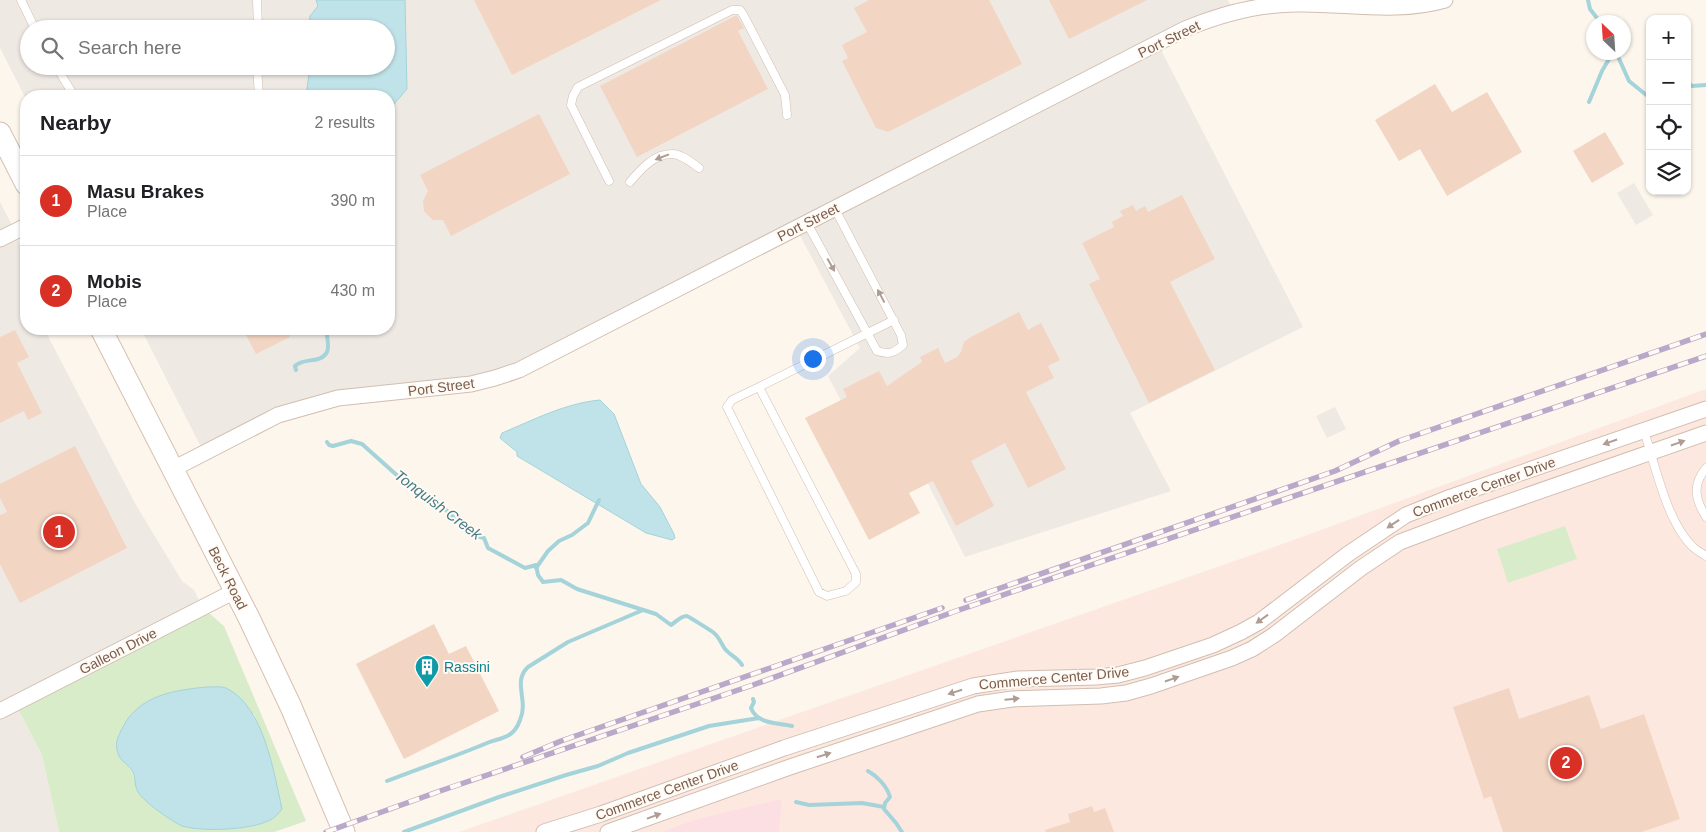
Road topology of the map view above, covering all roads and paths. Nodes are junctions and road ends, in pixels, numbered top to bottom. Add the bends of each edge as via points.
1 (20, 0) edge
2 (257, 0) edge
3 (1445, 0) edge
4 (30, 20) edge
5 (258, 20) edge
6 (61, 75) edge
7 (258, 75) edge
8 (70, 90) edge
9 (259, 90) edge
10 (787, 115) dead end
11 (0, 133) edge
12 (699, 168) dead end
13 (20, 172) edge
14 (609, 181) dead end
15 (630, 182) dead end
16 (835, 208) junction
17 (807, 223) junction
18 (20, 229) edge
19 (0, 239) edge
20 (894, 320) junction
21 (868, 333) junction
22 (103, 335) edge
23 (759, 387) junction
24 (1706, 409) edge
25 (1644, 431) junction
26 (1706, 434) edge
27 (1651, 453) junction
28 (173, 468) junction
29 (1706, 468) edge
30 (1706, 517) edge
31 (1706, 556) edge
32 (235, 591) junction
33 (0, 711) edge
34 (784, 748) junction
35 (790, 766) junction
36 (344, 832) edge
37 (544, 832) edge
38 (608, 832) edge

1 - 4 lane
2 - 5 lane
3 - 16 street, Port Street via 1390,8 1278,5 1233,12 1209,20 1185,29
6 - 8 lane
7 - 9 lane
10 - 14 lane via 784,95 744,16 740,10 732,10 578,87 570,105
11 - 13 main road
12 -> 15 lane via 672,154 645,165
16 - 17 street, Port Street
20 -> 16 lane
17 -> 21 lane
17 - 28 street, Port Street via 519,370 471,384 338,398 278,415
18 - 19 street
20 - 21 lane
20 - 21 lane via 903,344 896,352 877,351
21 - 23 lane
22 - 28 main road, Beck Road
23 - 23 lane via 856,574 856,582 846,591 827,596 819,592 727,407 732,400
24 - 25 street, Commerce Center Drive
25 - 27 lane
25 -> 34 street, Commerce Center Drive via 1451,496 1406,515 1258,622 1213,644 1118,675 1018,679 973,686
27 -> 26 street, Commerce Center Drive
27 - 31 lane via 1678,527 1693,548
35 -> 27 street, Commerce Center Drive via 978,704 1126,693 1232,658 1274,635 1400,542
28 - 32 main road, Beck Road
29 - 30 lane via 1696,490
32 - 33 street, Galleon Drive
32 - 36 main road, Beck Road via 291,707
34 - 35 street
34 - 37 street, Commerce Center Drive
38 -> 35 street, Commerce Center Drive

